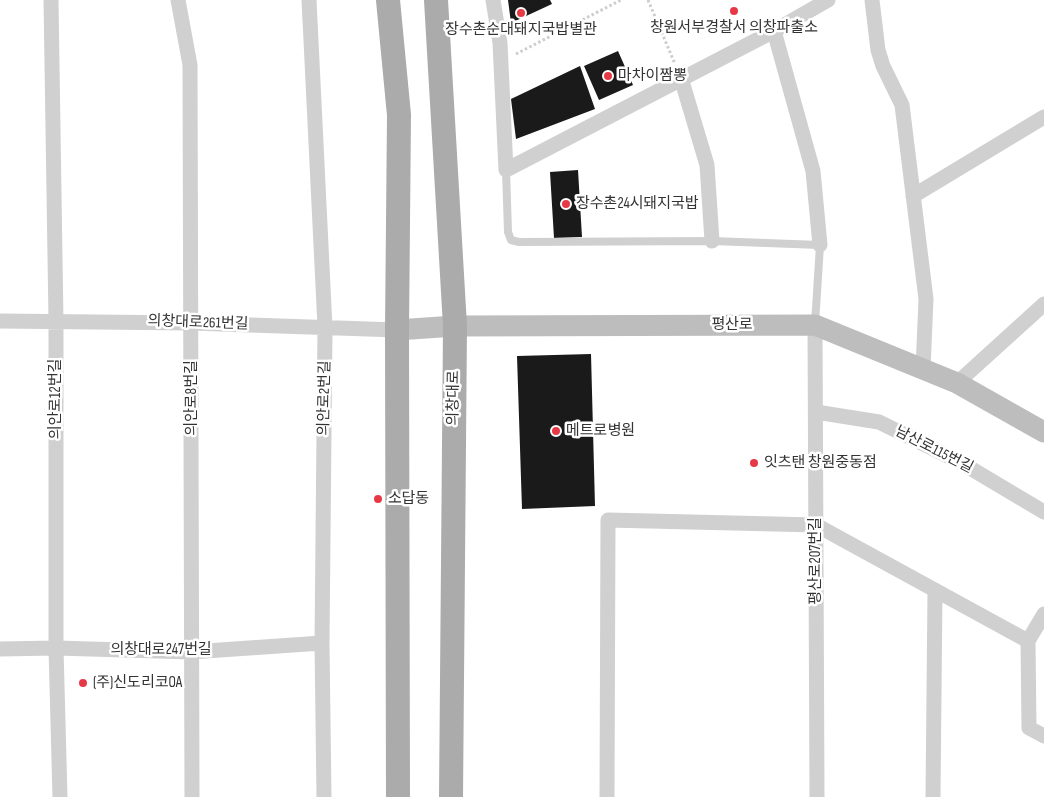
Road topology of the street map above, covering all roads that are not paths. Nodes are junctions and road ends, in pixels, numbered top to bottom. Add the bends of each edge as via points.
1 (52, 0) edge
2 (178, 0) edge
3 (309, 0) edge
4 (388, 0) edge
5 (436, 0) edge
6 (493, 0) edge
7 (828, 0) edge
8 (872, 0) edge
9 (774, 31) junction
10 (681, 78) junction
11 (1044, 117) edge
12 (506, 170) junction
13 (913, 196) junction
14 (712, 241) junction
15 (820, 245) junction
16 (1044, 304) edge
17 (56, 320) junction
18 (0, 321) edge
19 (192, 323) junction
20 (815, 325) junction
21 (455, 326) junction
22 (326, 327) junction
23 (397, 330) junction
24 (922, 369) junction
25 (957, 383) junction
26 (816, 412) junction
27 (1044, 432) edge
28 (1044, 512) edge
29 (816, 525) junction
30 (935, 590) junction
31 (1044, 614) edge
32 (1028, 641) junction
33 (322, 643) junction
34 (56, 648) junction
35 (0, 650) edge
36 (191, 652) junction
37 (1044, 736) edge
38 (60, 797) edge
39 (192, 797) edge
40 (324, 797) edge
41 (398, 797) edge
42 (451, 797) edge
43 (607, 797) edge
44 (817, 797) edge
45 (933, 797) edge

1 - 17 street, 의안로12번길
2 - 19 street, 의안로8번길 via 190,65
3 - 22 street, 의안로2번길
4 - 23 main road via 399,115
5 - 21 main road, 의창대로
6 - 12 street via 500,42
7 - 9 street
8 - 13 street via 878,50 902,105
9 - 10 street
9 - 15 street via 813,171
10 - 12 street
10 - 14 street via 707,165
11 - 13 street
12 - 14 lane via 511,240
13 - 24 street via 926,299
14 - 15 lane
15 - 20 lane
16 - 25 street
17 - 18 street, 의창대로261번길
17 - 19 street, 의창대로261번길
17 - 34 street, 의안로12번길
19 - 22 street, 의창대로261번길
19 - 36 street, 의안로8번길
20 - 21 main road, 평산로
20 - 24 main road, 평산로
20 - 26 street, 평산로207번길
21 - 23 main road, 평산로
21 - 42 main road, 의창대로
22 - 23 street, 의창대로261번길
22 - 33 street, 의안로2번길
23 - 41 main road
24 - 25 main road, 평산로
25 - 27 main road, 평산로
26 - 28 street, 남산로115번길 via 878,422 960,462
26 - 29 street, 평산로207번길
29 - 30 street
29 - 43 street via 608,520
29 - 44 street, 평산로207번길
30 - 32 street
30 - 45 street
31 - 32 street
32 - 37 street via 1029,728
33 - 36 street, 의창대로247번길
33 - 40 street, 의안로2번길
34 - 35 street, 의창대로247번길
34 - 36 street, 의창대로247번길
34 - 38 street, 의안로12번길
36 - 39 street, 의안로8번길

